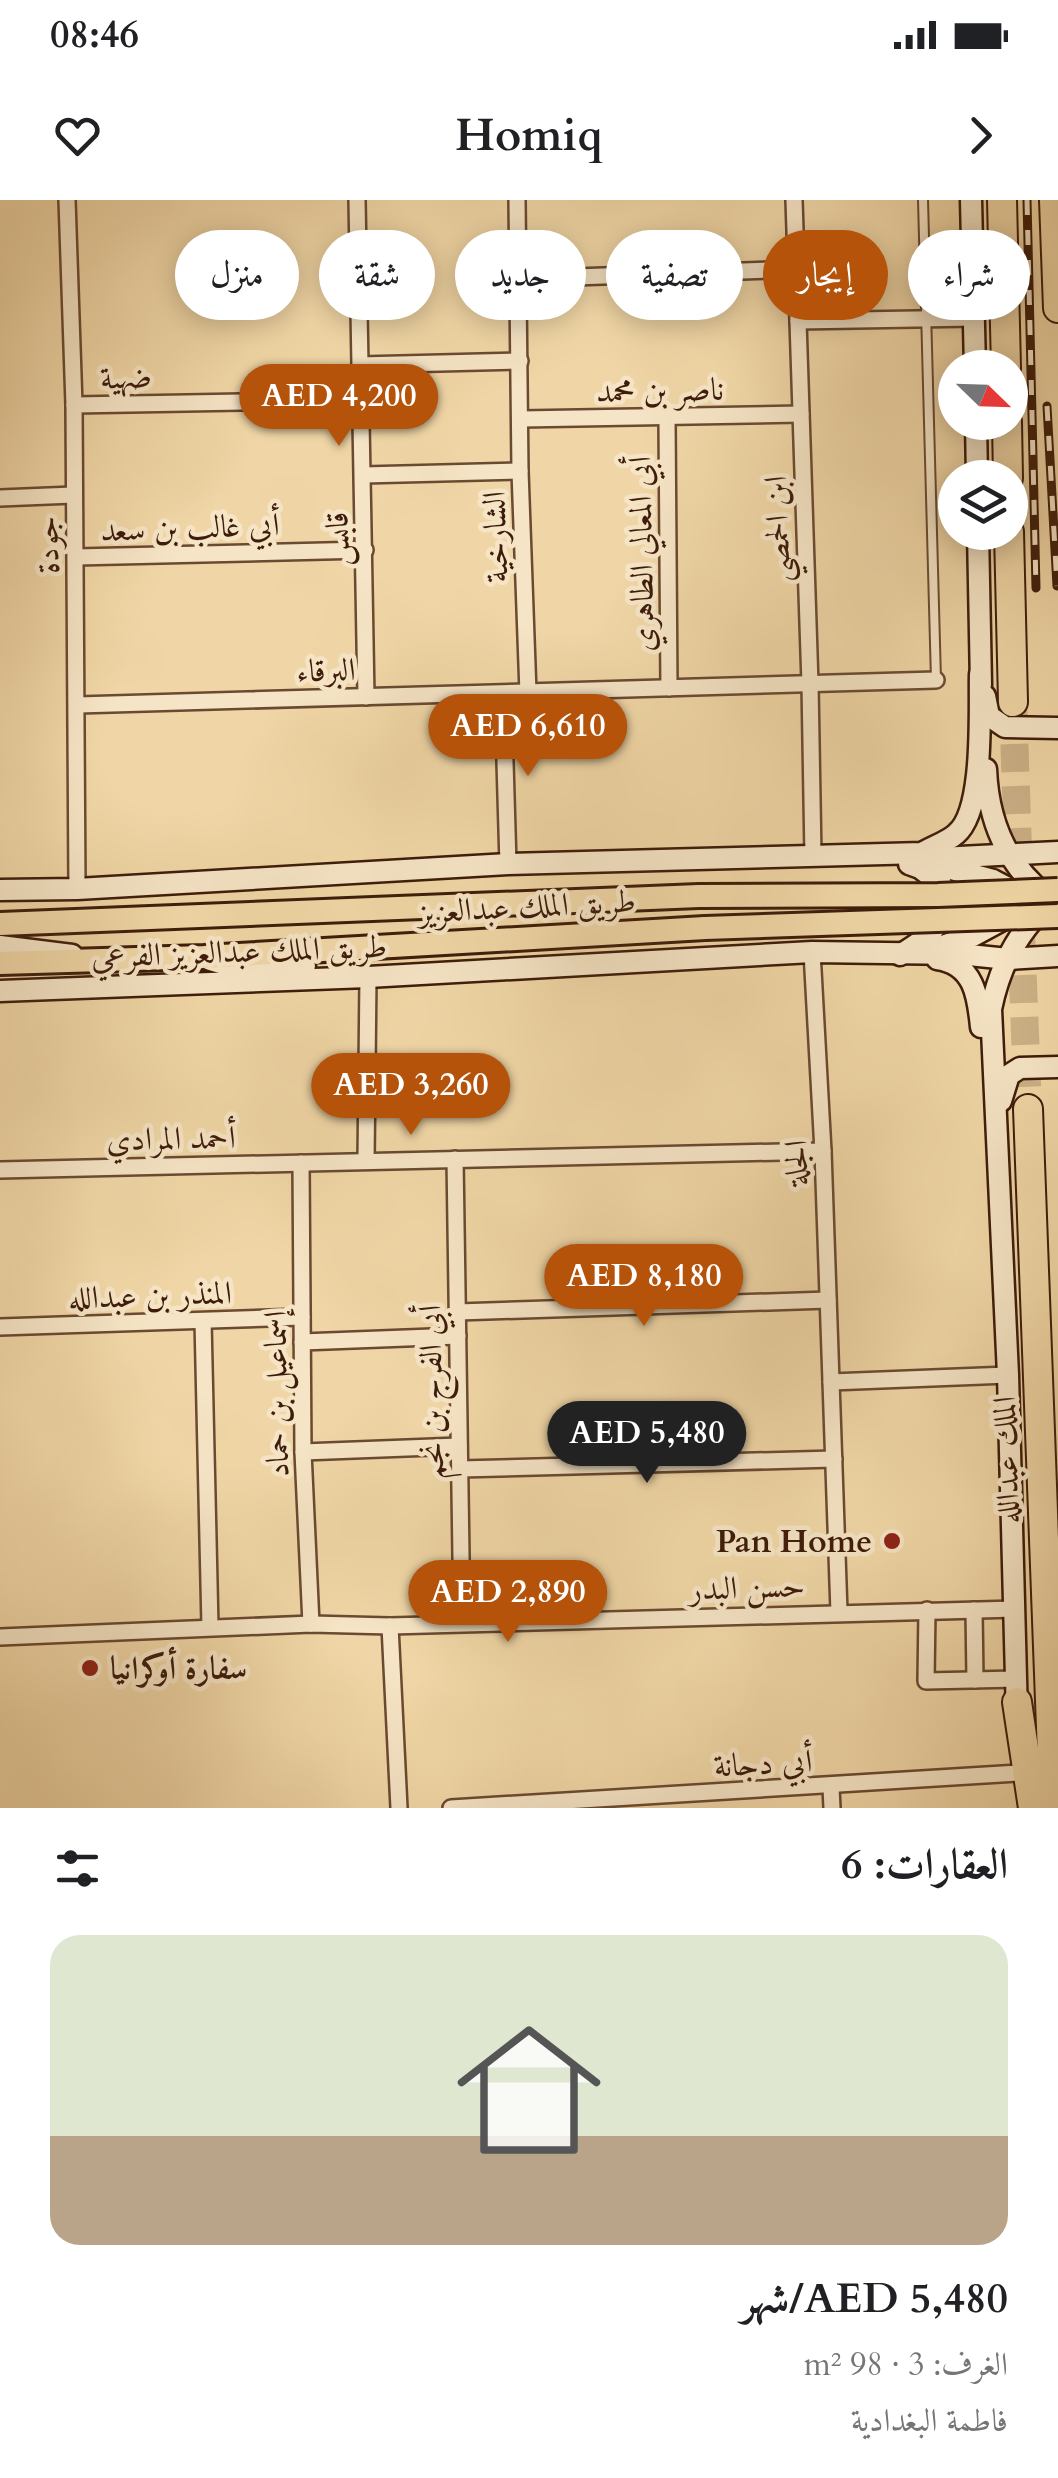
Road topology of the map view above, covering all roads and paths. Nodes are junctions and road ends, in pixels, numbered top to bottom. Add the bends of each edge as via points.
1 (67, 200) edge
2 (357, 200) edge
3 (517, 200) edge
4 (794, 200) edge
5 (923, 200) edge
6 (971, 200) edge
7 (980, 200) edge
8 (1002, 200) edge
9 (1054, 200) edge
10 (518, 230) edge
11 (795, 230) edge
12 (924, 230) edge
13 (972, 230) edge
14 (978, 230) edge
15 (763, 270) edge
16 (586, 277) edge
17 (1058, 308) edge
18 (908, 319) edge
19 (520, 320) edge
20 (928, 320) edge
21 (974, 320) edge
22 (798, 321) joint
23 (975, 350) edge
24 (1006, 350) edge
25 (520, 361) junction
26 (360, 365) junction
27 (360, 400) junction
28 (74, 405) junction
29 (801, 414) junction
30 (667, 419) junction
31 (521, 420) junction
32 (520, 471) junction
33 (363, 476) junction
34 (73, 495) junction
35 (0, 498) edge
36 (365, 550) junction
37 (978, 550) edge
38 (1010, 550) edge
39 (76, 557) junction
40 (980, 674) junction
41 (936, 680) joint
42 (810, 684) junction
43 (669, 688) junction
44 (528, 693) junction
45 (503, 694) junction
46 (366, 696) junction
47 (1013, 702) tunnel mouth
48 (78, 705) junction
49 (1058, 728) edge
50 (1058, 852) edge
51 (883, 856) junction
52 (1010, 856) junction
53 (813, 857) junction
54 (922, 858) junction
55 (508, 864) junction
56 (77, 889) junction
57 (0, 890) edge
58 (1052, 902) edge
59 (0, 924) edge
60 (0, 946) edge
61 (812, 952) junction
62 (900, 954) junction
63 (204, 956) junction
64 (1058, 956) edge
65 (98, 959) junction
66 (1008, 959) junction
67 (0, 963) edge
68 (451, 971) junction
69 (368, 977) junction
70 (0, 990) edge
71 (1058, 1067) edge
72 (1028, 1109) tunnel mouth
73 (823, 1151) junction
74 (998, 1153) junction
75 (455, 1159) junction
76 (366, 1161) junction
77 (301, 1163) junction
78 (0, 1170) edge
79 (828, 1300) junction
80 (458, 1312) junction
81 (302, 1317) junction
82 (203, 1321) junction
83 (0, 1327) edge
84 (458, 1336) junction
85 (302, 1342) junction
86 (1008, 1376) junction
87 (831, 1382) junction
88 (460, 1446) junction
89 (303, 1452) junction
90 (834, 1458) junction
91 (460, 1469) junction
92 (1015, 1609) junction
93 (927, 1610) junction
94 (974, 1610) junction
95 (839, 1612) junction
96 (311, 1624) junction
97 (462, 1624) junction
98 (390, 1626) junction
99 (210, 1627) junction
100 (0, 1637) edge
101 (975, 1680) junction
102 (1017, 1690) junction
103 (1019, 1773) junction
104 (831, 1787) junction
105 (399, 1808) edge
106 (451, 1808) edge
107 (832, 1808) edge
108 (1020, 1808) edge
109 (1032, 1808) edge
110 (1054, 1808) edge

1 - 28 street, جودة
2 - 26 street, قابس
3 - 10 street, الشارخية
4 - 11 street, ابن الحمصي
5 - 12 lane
6 - 13 street
7 - 14 street
8 - 24 highway
9 - 17 highway
15 - 16 street
18 - 22 street
19 - 25 street, الشارخية
20 - 41 lane
21 - 23 street
22 - 29 street, ابن الحمصي
25 - 26 street
25 - 31 street, الشارخية
26 - 27 street, قابس
27 - 28 street, ضهية
27 - 33 street, قابس
28 - 34 street, جودة
29 - 30 street, ناصر بن محمد
29 - 42 street, ابن الحمصي
30 - 31 street, ناصر بن محمد
30 - 43 street, أبي المعالي الطاهري
31 - 32 street, الشارخية
32 - 33 street
32 - 44 street, الشارخية
33 - 36 street, قابس
34 - 35 street
34 - 39 street, جودة
36 - 39 street, أبي غالب بن سعد
36 - 46 street, قابس
37 - 40 street
38 - 47 highway
39 - 48 street, جودة
40 - 49 street via 988,716 1005,727
40 - 51 street via 970,814 958,834 922,853
40 - 52 street via 989,802
41 - 42 street, البرقاء
42 - 43 street, البرقاء
42 - 53 street, ابن الحمصي
43 - 44 street, البرقاء
44 - 45 street, البرقاء
45 - 46 street, البرقاء
45 - 55 street
46 - 48 street, البرقاء
48 - 56 street, جودة
50 - 52 street
51 - 53 street
51 - 54 street
51 - 62 street via 920,868 941,884 944,906 933,934
52 - 54 street
52 - 58 street
53 - 55 street
54 - 58 street
55 - 56 street
56 - 57 street
58 - 59 main road, طريق الملك عبدالعزيز, bridge via 938,895 699,896
58 - 62 street via 960,942
58 - 63 main road, طريق الملك عبدالعزيز, bridge
58 - 66 street
60 - 65 street
61 - 62 street, طريق الملك عبدالعزيز الفرعي
61 - 68 street, طريق الملك عبدالعزيز الفرعي
61 - 73 street, الجلة
62 - 66 street
62 - 74 street via 956,965 977,991
63 - 65 main road, طريق الملك عبدالعزيز
63 - 68 street via 234,967 412,962
64 - 66 street
65 - 67 main road, طريق الملك عبدالعزيز
66 - 74 street via 991,1009
68 - 69 street, طريق الملك عبدالعزيز الفرعي
69 - 70 street, طريق الملك عبدالعزيز الفرعي
69 - 76 street
71 - 74 street via 1020,1068 1008,1075
72 - 110 highway, الملك عبدالله
73 - 75 street, أحمد المرادي
73 - 79 street, الجلة
74 - 86 street
75 - 76 street, أحمد المرادي
75 - 80 street, أبي الفرج بن نجم
76 - 77 street, أحمد المرادي
77 - 78 street, أحمد المرادي
77 - 81 street, إسماعيل بن حماد
79 - 80 street
79 - 87 street, الجلة
80 - 84 street, أبي الفرج بن نجم
81 - 82 street, المنذر بن عبدالله
81 - 85 street, إسماعيل بن حماد
82 - 83 street, المنذر بن عبدالله
82 - 99 street
84 - 85 street
84 - 88 street, أبي الفرج بن نجم
85 - 89 street, إسماعيل بن حماد
86 - 87 street
86 - 92 street
87 - 90 street, الجلة
88 - 89 street
88 - 91 street, أبي الفرج بن نجم
89 - 96 street, إسماعيل بن حماد
90 - 91 street
90 - 95 street, الجلة
91 - 97 street, أبي الفرج بن نجم
92 - 94 street, حسن البدر
92 - 102 street
93 - 94 street, حسن البدر
93 - 95 street, حسن البدر
93 - 101 street via 926,1680
94 - 101 street
95 - 97 street, حسن البدر
96 - 98 street, حسن البدر
96 - 99 street, حسن البدر
97 - 98 street, حسن البدر
98 - 105 street
99 - 100 street, حسن البدر
101 - 102 street
102 - 103 street
102 - 109 highway
103 - 104 street, أبي دجانة
103 - 108 street
104 - 106 street, أبي دجانة
104 - 107 street

